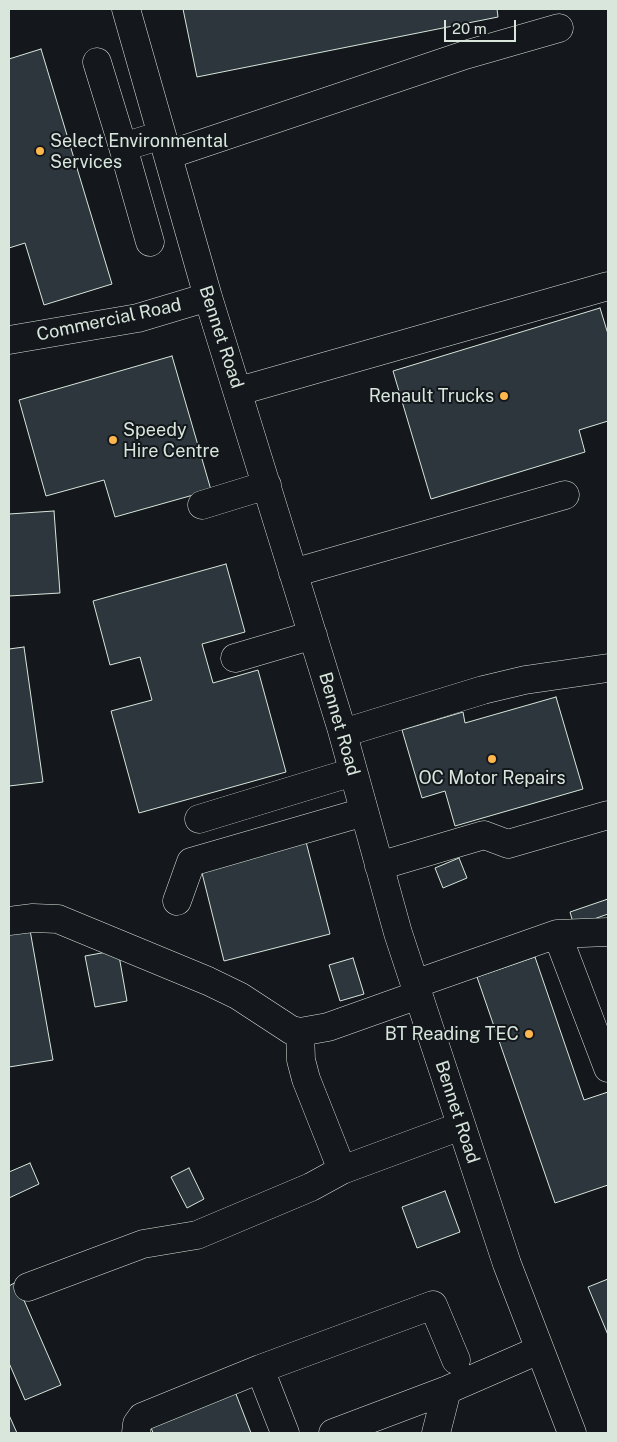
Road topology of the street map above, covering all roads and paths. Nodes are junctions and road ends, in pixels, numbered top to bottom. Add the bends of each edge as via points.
1 (126, 9) edge
2 (559, 28) dead end
3 (97, 62) dead end
4 (165, 145) junction
5 (123, 148) junction
6 (150, 242) dead end
7 (608, 286) edge
8 (208, 297) junction
9 (9, 340) edge
10 (239, 391) junction
11 (267, 485) junction
12 (565, 495) dead end
13 (202, 506) dead end
14 (293, 573) junction
15 (313, 634) junction
16 (234, 658) dead end
17 (608, 668) edge
18 (343, 734) junction
19 (353, 772) junction
20 (364, 812) junction
21 (608, 816) edge
22 (199, 818) dead end
23 (380, 866) junction
24 (177, 901) dead end
25 (9, 921) edge
26 (608, 932) edge
27 (557, 934) junction
28 (417, 989) junction
29 (300, 1032) junction
30 (608, 1068) edge
31 (461, 1126) junction
32 (342, 1170) junction
33 (28, 1287) dead end
34 (538, 1350) junction
35 (456, 1360) dead end
36 (260, 1369) junction
37 (447, 1390) junction
38 (136, 1433) edge
39 (285, 1433) edge
40 (333, 1433) edge
41 (436, 1433) edge
42 (572, 1433) edge

1 - 4 street, Bennet Road
2 - 4 street
3 - 5 street
4 - 5 street
4 - 8 street, Bennet Road
5 - 6 street
7 - 10 street
8 - 9 street, Commercial Road via 138,318
8 - 10 street, Bennet Road
10 - 11 street, Bennet Road
11 - 13 street
11 - 14 street, Bennet Road
12 - 14 street
14 - 15 street, Bennet Road
15 - 16 street
15 - 18 street, Bennet Road
17 - 18 street via 525,680 483,690
18 - 19 street, Bennet Road
19 - 20 street, Bennet Road
19 - 22 street
20 - 23 street, Bennet Road
20 - 24 street via 191,862
21 - 23 street via 508,844 484,835
23 - 28 street, Bennet Road
25 - 29 street via 33,918 67,922 208,981 239,996 281,1025
26 - 27 street
27 - 28 street
27 - 30 street
28 - 29 street via 328,1027
28 - 31 street, Bennet Road
29 - 32 street via 301,1060 306,1079
31 - 32 street
31 - 34 street, Bennet Road
32 - 33 street via 311,1187 197,1235 144,1244
34 - 37 street
34 - 42 street, Bennet Road
35 - 36 street via 433,1305
36 - 38 street via 142,1417
36 - 39 street
37 - 40 street
37 - 41 street

